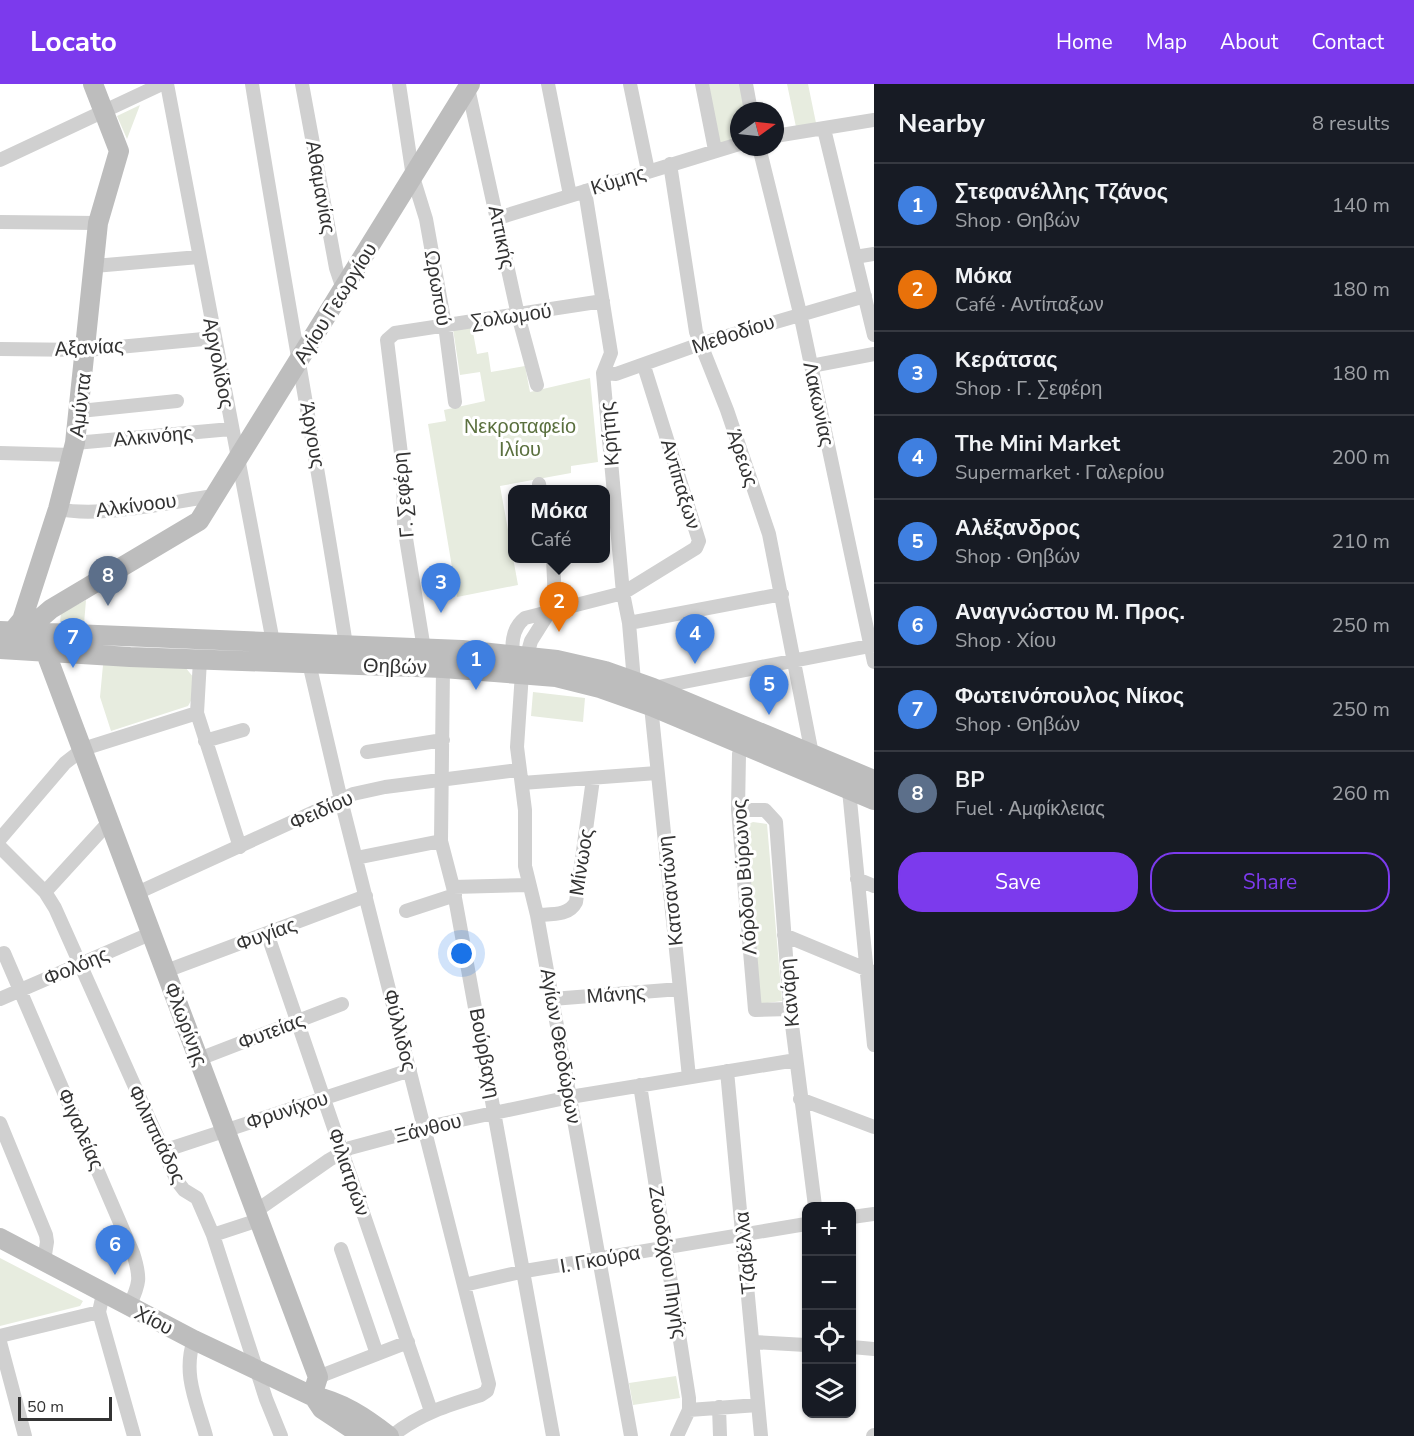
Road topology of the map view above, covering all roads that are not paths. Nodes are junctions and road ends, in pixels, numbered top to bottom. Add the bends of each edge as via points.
1 (93, 84) edge
2 (162, 84) edge
3 (167, 84) edge
4 (252, 84) edge
5 (302, 84) edge
6 (399, 84) edge
7 (548, 84) edge
8 (630, 84) edge
9 (702, 84) edge
10 (746, 84) edge
11 (469, 86) edge
12 (749, 102) edge
13 (104, 111) junction
14 (874, 120) edge
15 (824, 129) junction
16 (784, 135) edge
17 (730, 146) edge
18 (715, 150) junction
19 (761, 156) edge
20 (0, 160) edge
21 (670, 164) junction
22 (648, 171) junction
23 (413, 177) junction
24 (585, 190) junction
25 (570, 195) junction
26 (498, 218) junction
27 (0, 222) edge
28 (98, 223) junction
29 (874, 254) edge
30 (199, 257) junction
31 (855, 257) junction
32 (94, 266) junction
33 (343, 289) junction
34 (865, 296) junction
35 (603, 302) junction
36 (800, 313) junction
37 (518, 315) junction
38 (445, 325) junction
39 (874, 335) edge
40 (214, 338) junction
41 (387, 340) joint
42 (700, 344) junction
43 (0, 349) edge
44 (87, 350) junction
45 (874, 354) edge
46 (298, 361) junction
47 (644, 366) junction
48 (811, 366) junction
49 (603, 373) junction
50 (537, 385) dead end
51 (177, 401) dead end
52 (455, 402) dead end
53 (80, 411) junction
54 (231, 429) junction
55 (74, 449) junction
56 (0, 453) edge
57 (237, 459) junction
58 (214, 496) junction
59 (58, 509) junction
60 (552, 563) edge
61 (623, 592) junction
62 (782, 594) junction
63 (550, 612) junction
64 (629, 623) junction
65 (6, 631) edge
66 (39, 633) junction
67 (273, 642) junction
68 (346, 645) junction
69 (872, 645) edge
70 (0, 648) edge
71 (424, 649) junction
72 (46, 652) junction
73 (200, 660) junction
74 (520, 660) junction
75 (795, 660) junction
76 (874, 662) edge
77 (309, 663) junction
78 (443, 668) junction
79 (634, 681) junction
80 (652, 697) junction
81 (197, 713) junction
82 (243, 730) dead end
83 (443, 740) junction
84 (205, 741) junction
85 (743, 745) junction
86 (83, 749) junction
87 (368, 752) dead end
88 (812, 754) junction
89 (657, 773) junction
90 (520, 777) junction
91 (594, 779) junction
92 (442, 780) junction
93 (874, 780) edge
94 (849, 790) junction
95 (341, 800) junction
96 (874, 800) edge
97 (738, 810) junction
98 (110, 821) junction
99 (0, 839) edge
100 (441, 841) junction
101 (0, 847) edge
102 (240, 847) junction
103 (356, 858) junction
104 (857, 879) junction
105 (529, 885) junction
106 (874, 886) edge
107 (454, 891) junction
108 (45, 892) junction
109 (137, 893) junction
110 (366, 896) junction
111 (406, 911) dead end
112 (537, 915) junction
113 (152, 933) junction
114 (267, 933) junction
115 (784, 935) junction
116 (4, 953) dead end
117 (79, 965) junction
118 (870, 970) edge
119 (166, 971) junction
120 (680, 989) junction
121 (19, 990) junction
122 (0, 999) edge
123 (552, 999) junction
124 (342, 1004) dead end
125 (790, 1009) junction
126 (297, 1022) junction
127 (874, 1045) edge
128 (199, 1059) junction
129 (796, 1060) junction
130 (410, 1070) junction
131 (727, 1071) junction
132 (689, 1077) junction
133 (640, 1085) junction
134 (323, 1097) junction
135 (570, 1097) junction
136 (800, 1099) junction
137 (496, 1113) junction
138 (0, 1123) edge
139 (874, 1126) edge
140 (424, 1128) junction
141 (225, 1130) junction
142 (163, 1151) junction
143 (342, 1151) junction
144 (814, 1202) edge
145 (874, 1214) edge
146 (258, 1216) junction
147 (856, 1216) edge
148 (802, 1225) edge
149 (213, 1235) junction
150 (743, 1235) junction
151 (0, 1238) edge
152 (666, 1248) junction
153 (341, 1249) dead end
154 (601, 1260) junction
155 (44, 1261) junction
156 (525, 1272) junction
157 (464, 1285) junction
158 (101, 1303) junction
159 (129, 1307) junction
160 (0, 1336) edge
161 (194, 1340) junction
162 (753, 1341) junction
163 (0, 1342) edge
164 (408, 1342) junction
165 (802, 1345) edge
166 (856, 1347) edge
167 (874, 1349) edge
168 (377, 1354) junction
169 (258, 1371) junction
170 (318, 1377) junction
171 (312, 1396) junction
172 (758, 1405) junction
173 (718, 1407) junction
174 (689, 1410) junction
175 (431, 1411) junction
176 (25, 1436) edge
177 (134, 1436) edge
178 (206, 1436) edge
179 (281, 1436) edge
180 (363, 1436) edge
181 (391, 1436) edge
182 (553, 1436) edge
183 (631, 1436) edge
184 (677, 1436) edge
185 (720, 1436) edge
186 (761, 1436) edge

1 - 13 street
2 - 13 street
3 - 30 street, Αργολίδος
4 - 46 street, Άργους
5 - 33 street, Αθαμανίας
6 - 23 street, Ωρωπού
7 - 25 street
8 - 22 street
9 - 18 street
10 - 12 street
11 - 23 street, Αγίου Γεωργίου
11 - 26 street, Αττικής
13 - 20 street
13 - 28 street, Αμύντα via 119,151
14 - 15 street
15 - 16 street
15 - 31 street
17 - 18 street, Κύμης
18 - 21 street, Κύμης
19 - 36 street, Λακωνίας
21 - 22 street, Κύμης
21 - 42 street, Άρεως
22 - 24 street, Κύμης
23 - 33 street, Αγίου Γεωργίου
23 - 38 street, Ωρωπού via 426,219
24 - 25 street, Κύμης
24 - 35 street, Κρήτης
25 - 26 street, Κύμης
26 - 37 street, Αττικής
27 - 28 street
28 - 32 street, Αμύντα
29 - 31 street
30 - 32 street
30 - 40 street, Αργολίδος
31 - 34 street
32 - 44 street, Αμύντα
33 - 46 street, Αγίου Γεωργίου
34 - 36 street, Μεθοδίου
34 - 39 street
35 - 37 street, Σολωμού
35 - 49 street, Κρήτης via 612,353
36 - 42 street, Μεθοδίου
36 - 48 street, Λακωνίας
37 - 38 street, Σολωμού
37 - 50 street, Αττικής
38 - 41 street, Σολωμού via 395,333
38 - 52 street, Ωρωπού
40 - 44 street, Αξανίας
40 - 54 street, Αργολίδος
41 - 71 street, Γ. Σεφέρη via 403,470 404,526
42 - 47 street, Μεθοδίου
42 - 62 street, Άρεως via 769,534
43 - 44 street, Αξανίας
44 - 53 street, Αμύντα
45 - 48 street
46 - 57 street, Αγίου Γεωργίου
46 - 68 street, Άργους
47 - 49 street, Μεθοδίου via 616,374
47 - 61 street, Αντίπαξων via 699,541 696,548
48 - 69 street, Λακωνίας
49 - 61 street, Κρήτης
51 - 53 street
53 - 55 street, Αμύντα
54 - 55 street, Αλκινόης
54 - 57 street, Αργολίδος
55 - 56 street, Αλκινόης
55 - 59 street, Αμύντα
57 - 58 street, Αγίου Γεωργίου
57 - 67 street, Αργολίδος
58 - 59 street, Αλκίνοου via 110,509
58 - 66 street, Αγίου Γεωργίου via 199,521 42,615 37,621
59 - 65 street, Αμύντα via 22,620
60 - 63 street via 555,601
61 - 63 street, Αντίπαξων
61 - 64 street, Κρήτης
62 - 64 street
62 - 75 street, Άρεως
63 - 74 street, Αντίπαξων via 520,622 513,639
64 - 79 street, Κρήτης
65 - 66 street, Θηβών
65 - 70 street, Αμύντα
66 - 67 street, Θηβών
66 - 72 street, Φλωρίνης
67 - 68 street, Θηβών
68 - 71 street, Θηβών
69 - 75 street
69 - 76 street, Λακωνίας
70 - 72 street, Θηβών
71 - 74 street, Θηβών
72 - 73 street, Θηβών
72 - 86 street, Φλωρίνης
73 - 77 street, Θηβών
73 - 81 street
74 - 78 street, Θηβών
74 - 79 street, Θηβών via 578,664
74 - 80 street, Θηβών via 580,682
74 - 90 street, Αγίων Θεοδώρων
75 - 80 street
75 - 88 street, Άρεως
77 - 78 street, Θηβών
77 - 95 street, Φύλλιδος
78 - 83 street, Βούρβαχη
79 - 80 street, Θηβών
80 - 85 street, Θηβών
80 - 88 street, Θηβών
80 - 89 street, Κατσαντώνη
81 - 84 street
81 - 86 street
82 - 84 street
83 - 87 street
83 - 92 street, Βούρβαχη
84 - 102 street
85 - 94 street, Θηβών
85 - 97 street, Λόρδου Βύρωνος via 739,754
86 - 98 street, Φλωρίνης
86 - 99 street via 65,763
88 - 93 street, Θηβών
89 - 91 street, Φειδίου
89 - 120 street, Κατσαντώνη
90 - 91 street, Φειδίου
90 - 92 street, Φειδίου
90 - 105 street, Αγίων Θεοδώρων
91 - 112 street, Μίνωος via 576,902 566,912
92 - 95 street, Φειδίου via 367,790
92 - 100 street, Βούρβαχη
94 - 96 street, Θηβών
94 - 104 street
95 - 102 street, Φειδίου
95 - 103 street, Φύλλιδος
97 - 115 street, Κανάρη via 765,810 776,822
97 - 125 street, Λόρδου Βύρωνος via 755,1010
98 - 108 street
98 - 109 street, Φλωρίνης
100 - 103 street
100 - 107 street, Βούρβαχη
101 - 108 street, Φιλιππιάδος
102 - 109 street, Φειδίου
103 - 110 street, Φύλλιδος
104 - 106 street
104 - 118 street
105 - 107 street
105 - 112 street, Αγίων Θεοδώρων
107 - 111 street
107 - 137 street, Βούρβαχη
108 - 117 street, Φιλιππιάδος
109 - 113 street, Φλωρίνης
110 - 114 street, Φυγίας
110 - 130 street, Φύλλιδος
112 - 123 street, Αγίων Θεοδώρων
113 - 117 street, Φολόης
113 - 119 street, Φλωρίνης
114 - 119 street, Φυγίας
114 - 126 street, Φιλιατρών
115 - 118 street
115 - 125 street, Κανάρη
116 - 121 street, Φιγαλείας
117 - 121 street, Φολόης
117 - 142 street, Φιλιππιάδος
118 - 127 street
119 - 128 street, Φλωρίνης
120 - 123 street, Μάνης
120 - 132 street, Κατσαντώνη
121 - 122 street, Φολόης
121 - 159 street, Φιγαλείας via 133,1253 139,1285
123 - 135 street, Αγίων Θεοδώρων
124 - 126 street, Φυτείας
125 - 129 street, Κανάρη
126 - 128 street, Φυτείας
126 - 134 street, Φιλιατρών
128 - 141 street, Φλωρίνης
129 - 131 street, Ξάνθου
129 - 136 street, Κανάρη
130 - 134 street, Φρυνίχου
130 - 140 street, Φύλλιδος
131 - 132 street, Ξάνθου
131 - 150 street, Τζαβέλλα
132 - 133 street, Ξάνθου
133 - 135 street, Ξάνθου
133 - 152 street, Ζωοδόχου Πηγής
134 - 141 street, Φρυνίχου
134 - 143 street, Φιλιατρών
135 - 137 street, Ξάνθου
135 - 154 street, Αγίων Θεοδώρων
136 - 139 street
136 - 144 street, Κανάρη
137 - 140 street, Ξάνθου
137 - 156 street, Βούρβαχη
138 - 155 street via 46,1235
140 - 143 street, Ξάνθου
140 - 157 street, Φύλλιδος
141 - 142 street, Φρυνίχου
141 - 146 street, Φλωρίνης
142 - 149 street, Φιλιππιάδος via 177,1181 197,1198
143 - 146 street, Ξάνθου
143 - 164 street, Φιλιατρών
145 - 147 street
146 - 149 street, Ξάνθου
146 - 170 street, Φλωρίνης
148 - 150 street, Ι. Γκούρα
149 - 169 street, Φιλιππιάδος
150 - 152 street, Ι. Γκούρα
150 - 162 street, Τζαβέλλα
151 - 155 street, Χίου
152 - 154 street, Ι. Γκούρα
152 - 174 street, Ζωοδόχου Πηγής
153 - 168 street
154 - 156 street, Ι. Γκούρα
154 - 183 street, Αγίων Θεοδώρων
155 - 158 street, Χίου
156 - 157 street, Ι. Γκούρα
156 - 182 street, Βούρβαχη
157 - 175 street, Φύλλιδος via 489,1384 481,1395
158 - 159 street, Χίου
158 - 160 street
158 - 177 street
159 - 161 street, Χίου
161 - 169 street, Χίου
161 - 178 street via 188,1358 189,1376
162 - 165 street
162 - 172 street, Τζαβέλλα
163 - 176 street
164 - 168 street
164 - 175 street, Φιλιατρών
166 - 167 street
168 - 170 street
169 - 171 street, Χίου
169 - 179 street, Φιλιππιάδος
170 - 171 street
171 - 180 street, Χίου via 322,1409
171 - 181 street, Χίου via 348,1409
172 - 173 street
172 - 186 street, Τζαβέλλα
173 - 174 street
173 - 185 street
174 - 184 street, Ζωοδόχου Πηγής
175 - 181 street

